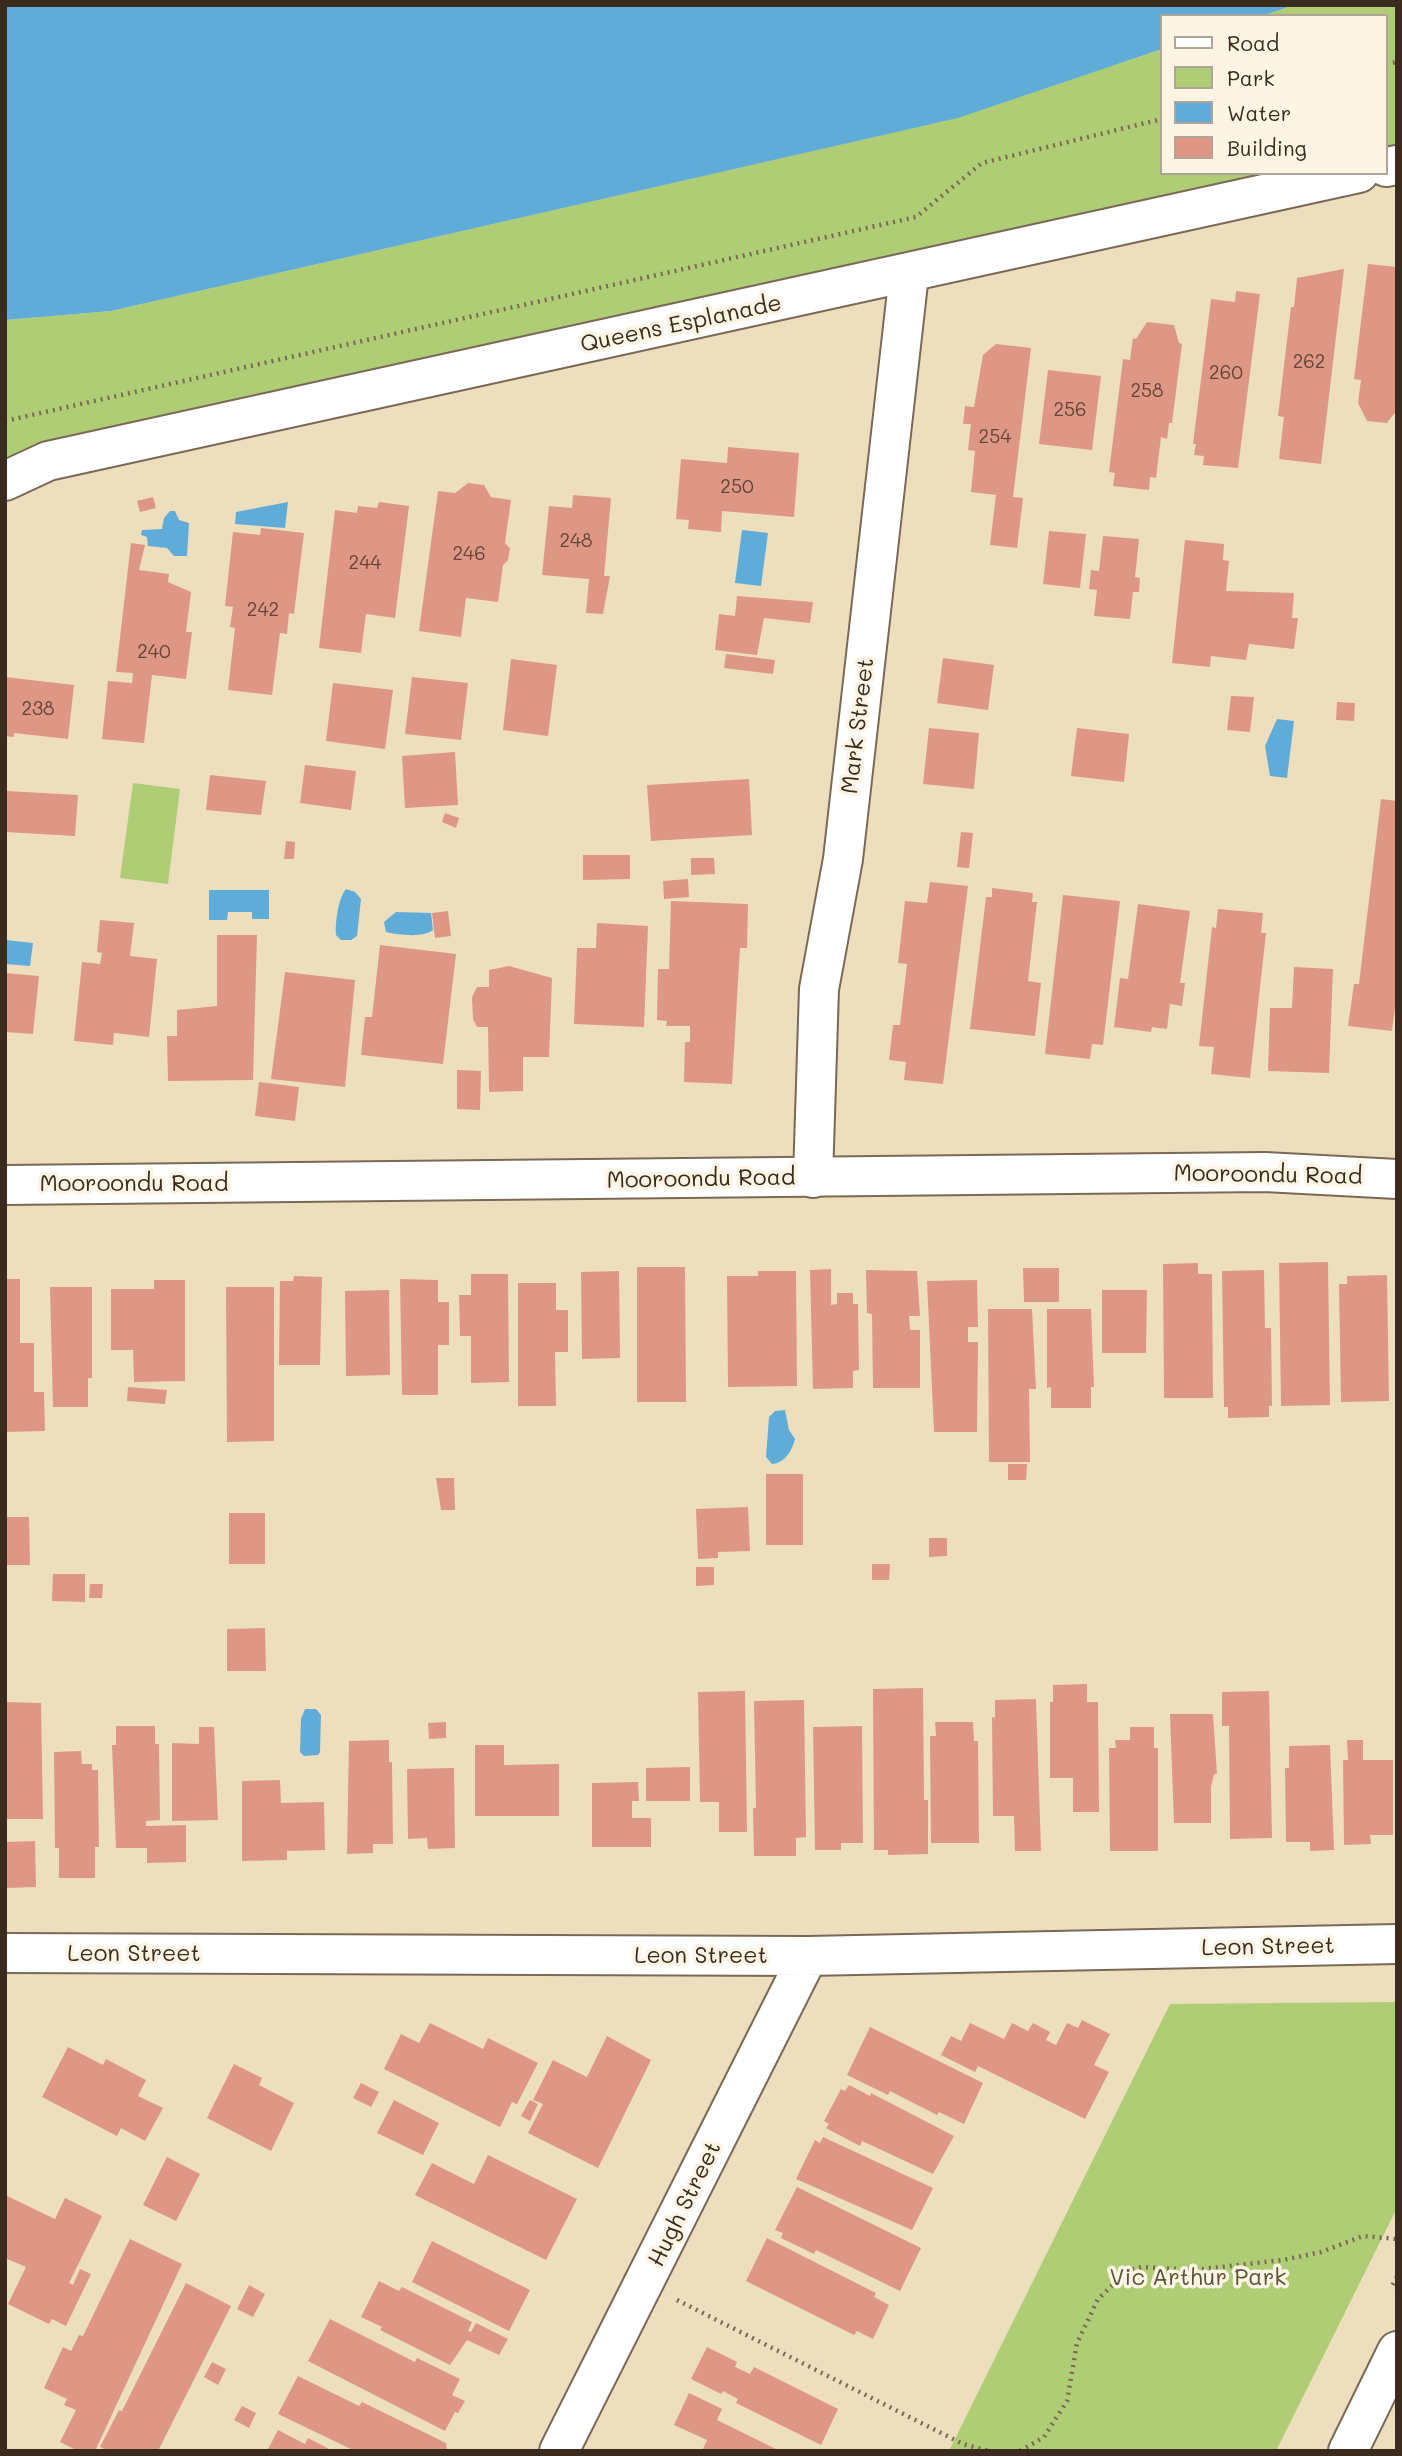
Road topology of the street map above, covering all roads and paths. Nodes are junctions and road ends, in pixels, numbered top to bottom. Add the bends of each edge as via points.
1 (1160, 119) edge
2 (1350, 175) edge
3 (909, 274) junction
4 (5, 421) edge
5 (6, 481) edge
6 (813, 1178) junction
7 (1397, 1179) edge
8 (5, 1185) edge
9 (1397, 1944) edge
10 (5, 1953) edge
11 (808, 1956) junction
12 (1397, 2239) edge
13 (1397, 2277) edge
14 (645, 2283) junction
15 (1397, 2288) edge
16 (1397, 2351) edge
17 (559, 2451) edge
18 (989, 2451) edge
19 (1020, 2451) edge
20 (1348, 2451) edge

1 - 4 path via 982,163 916,217
2 - 3 street, Queens Esplanade
3 - 5 street, Queens Esplanade via 48,461
3 - 6 street, Mark Street via 842,859 820,989
6 - 7 street, Mooroondu Road via 1265,1172
6 - 8 street, Mooroondu Road
9 - 11 street, Leon Street
10 - 11 street, Leon Street
11 - 14 street, Hugh Street
12 - 19 path via 1363,2236 1283,2260 1194,2270 1142,2267 1126,2271 1098,2299 1077,2343 1067,2401 1044,2438
13 - 15 path via 1392,2286
14 - 17 street, Hugh Street
14 - 18 path via 950,2438
16 - 20 street

